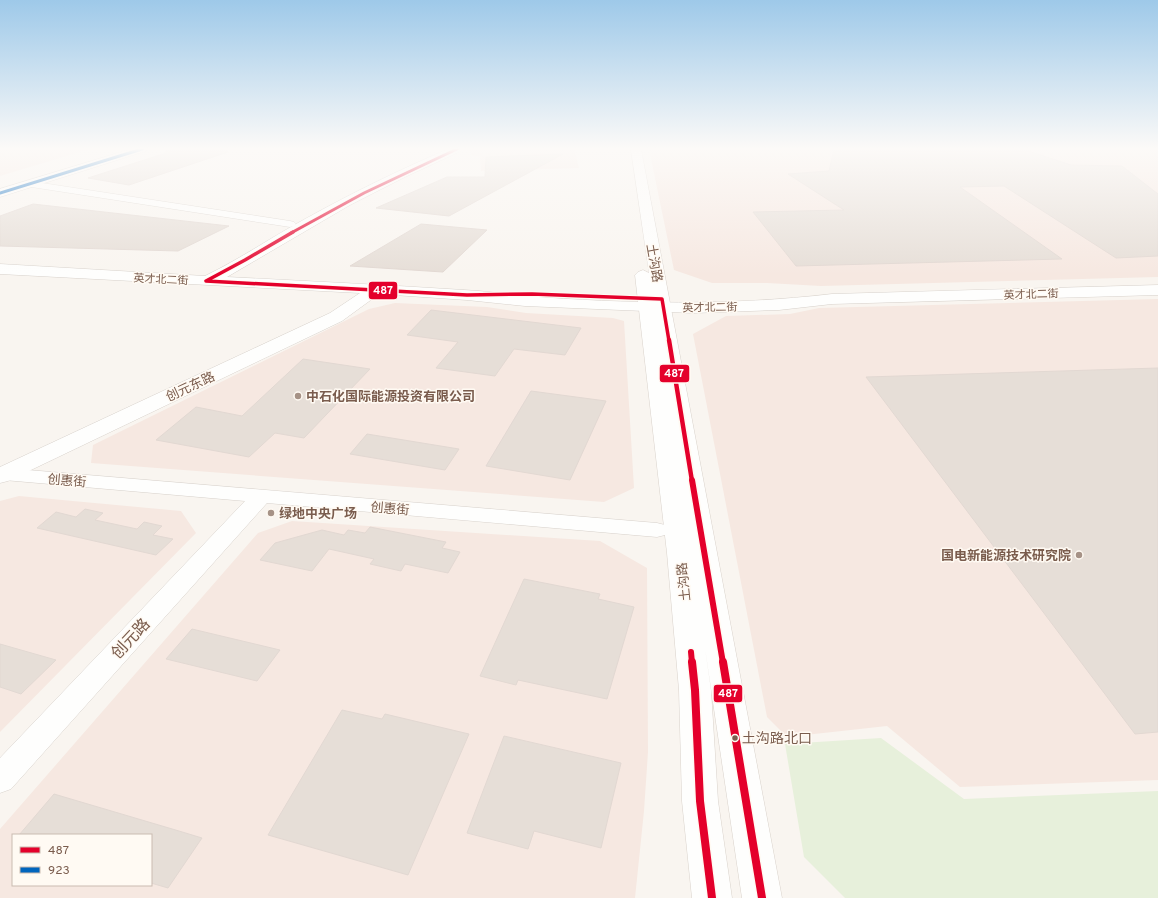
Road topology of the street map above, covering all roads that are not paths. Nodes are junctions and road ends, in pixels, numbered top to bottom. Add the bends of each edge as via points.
1 (74, 191) edge
2 (355, 191) edge
3 (368, 191) edge
4 (632, 191) edge
5 (641, 191) edge
6 (290, 224) junction
7 (639, 248) dead end
8 (641, 262) dead end
9 (0, 269) edge
10 (206, 281) junction
11 (376, 289) junction
12 (1158, 290) edge
13 (655, 303) junction
14 (2, 475) edge
15 (261, 497) junction
16 (657, 530) dead end
17 (0, 779) edge
18 (712, 898) edge
19 (762, 898) edge

1 - 6 street
2 - 6 street
3 - 10 street via 231,270
4 - 7 street, 土沟路
5 - 13 street, 土沟路
6 - 10 street via 215,269
8 - 13 street, 土沟路
9 - 10 street, 英才北二街
10 - 11 street, 英才北二街
11 - 13 street, 英才北二街 via 525,301
11 - 14 street, 创元东路 via 336,317
12 - 13 street, 英才北二街 via 832,299 779,305
13 - 18 street, 土沟路 via 695,690 700,802
13 - 19 street, 土沟路
14 - 15 street, 创惠街
15 - 16 street, 创惠街
15 - 17 street, 创元路

